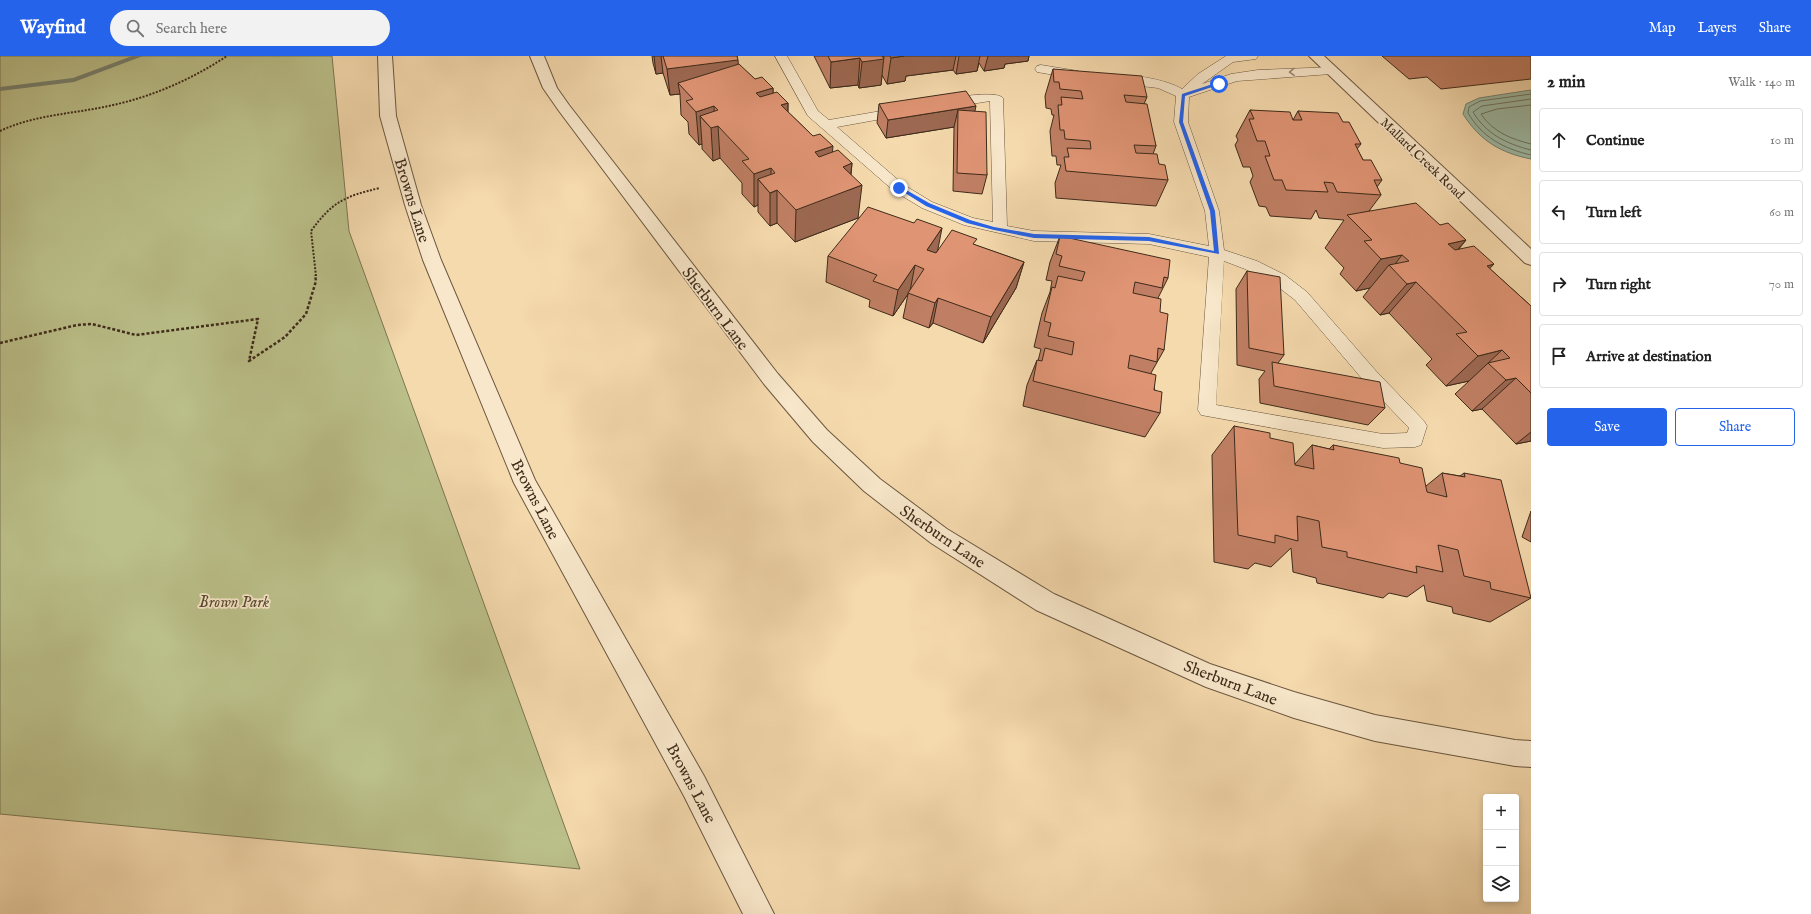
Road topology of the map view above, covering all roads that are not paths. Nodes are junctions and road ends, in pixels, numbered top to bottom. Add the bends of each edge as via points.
1 (385, 56) edge
2 (538, 56) edge
3 (781, 56) edge
4 (1252, 56) edge
5 (1316, 56) edge
6 (1041, 69) dead end
7 (1331, 70) junction
8 (1095, 77) edge
9 (1110, 79) edge
10 (1183, 95) junction
11 (932, 106) edge
12 (917, 109) edge
13 (826, 125) junction
14 (994, 228) junction
15 (1217, 253) junction
16 (1531, 259) edge
17 (1531, 754) edge
18 (759, 914) edge

1 - 18 street, Browns Lane via 388,116 432,260 525,483 694,786
2 - 17 street, Sherburn Lane via 550,88 564,108 771,379 820,436 867,480 939,536 1045,602 1206,675 1294,705 1375,728
3 - 13 lane via 813,113
4 - 10 lane via 1230,59 1202,77
5 - 7 street, Mallard Creek Road
6 - 8 lane
7 -> 10 lane via 1235,77
7 - 16 street, Mallard Creek Road
9 - 10 lane via 1155,83 1175,88
10 - 15 lane via 1181,122 1212,211
11 - 14 lane via 985,97 996,98 1001,224
12 - 13 lane
13 - 14 lane via 899,188 934,208 968,222
14 - 15 lane via 1034,236 1149,239
15 - 15 lane via 1251,265 1279,279 1301,296 1370,376 1418,426 1415,440 1383,441 1207,410

